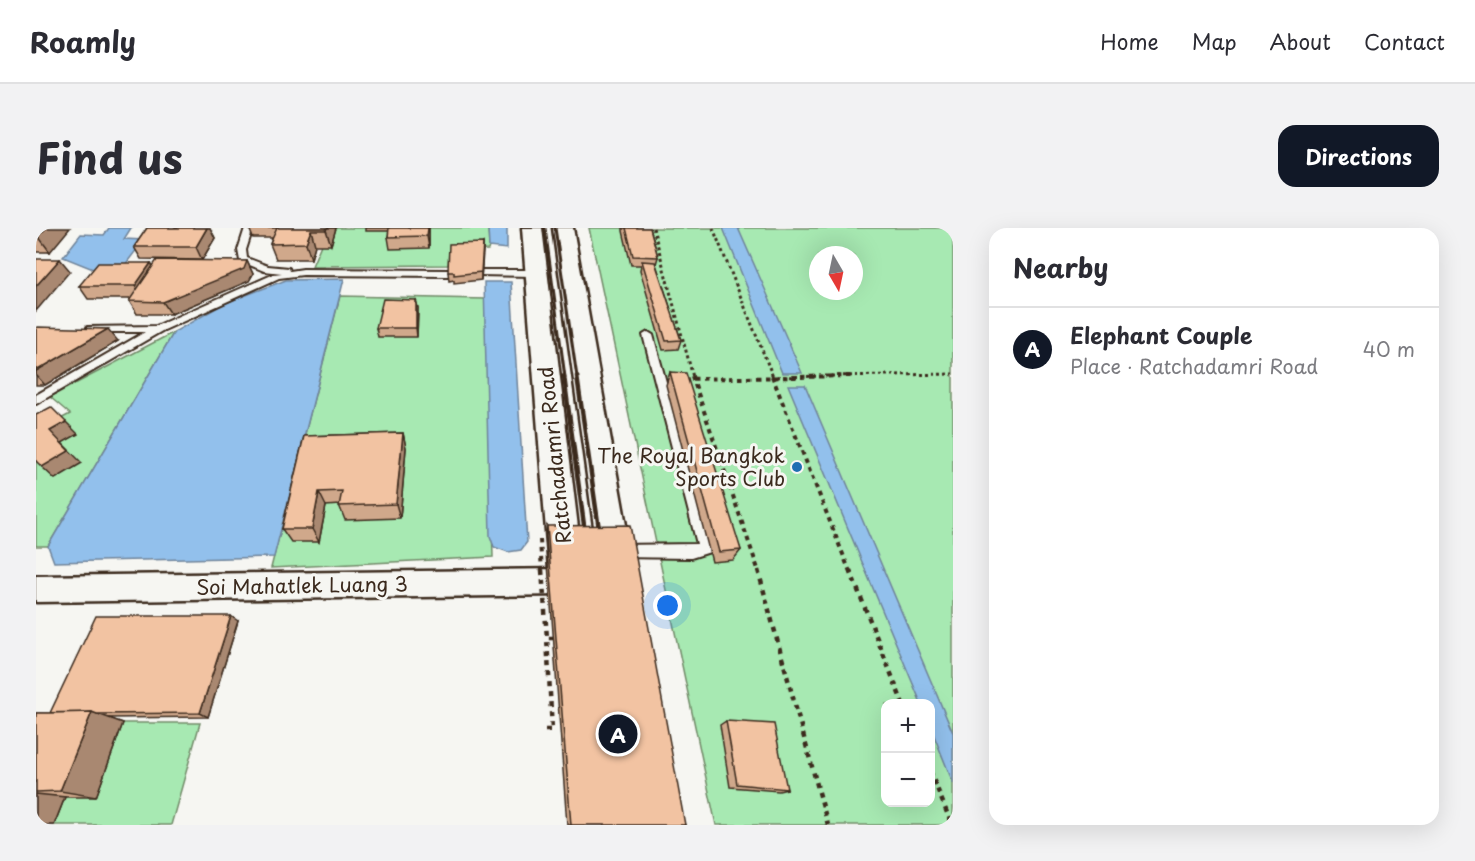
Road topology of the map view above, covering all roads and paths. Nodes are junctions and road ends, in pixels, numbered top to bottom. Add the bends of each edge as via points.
1 (249, 228) edge
2 (532, 228) edge
3 (563, 228) edge
4 (653, 228) edge
5 (713, 228) edge
6 (303, 272) junction
7 (449, 273) edge
8 (481, 273) edge
9 (537, 273) junction
10 (570, 274) junction
11 (81, 329) edge
12 (158, 329) junction
13 (648, 335) dead end
14 (953, 374) edge
15 (660, 378) junction
16 (693, 379) junction
17 (773, 379) junction
18 (36, 400) edge
19 (540, 540) dead end
20 (614, 551) junction
21 (567, 582) junction
22 (36, 589) edge
23 (621, 596) edge
24 (568, 627) joint
25 (547, 638) junction
26 (901, 699) edge
27 (544, 730) dead end
28 (935, 783) edge
29 (828, 825) edge
30 (952, 825) edge

1 - 6 lane via 243,259 267,268
2 - 9 main road, Ratchadamri Road
3 - 10 main road, Ratchadamri Road
4 - 16 path
5 - 17 path
6 - 7 lane
6 - 12 lane via 256,283
8 - 9 lane
9 - 10 main road
9 - 21 main road, Ratchadamri Road
10 - 20 main road, Ratchadamri Road
11 - 12 lane
12 - 18 lane
13 - 15 lane
14 - 17 path
15 - 16 path
15 - 20 lane via 705,548 691,552
16 - 17 path
16 - 29 path via 760,574
17 - 26 path
19 - 25 path, bridge
20 - 23 main road, Ratchadamri Road
21 - 22 street, Soi Mahatlek Luang 3
21 - 24 main road, Ratchadamri Road
24 - 25 path, bridge
25 - 27 path via 552,730
28 - 30 path

